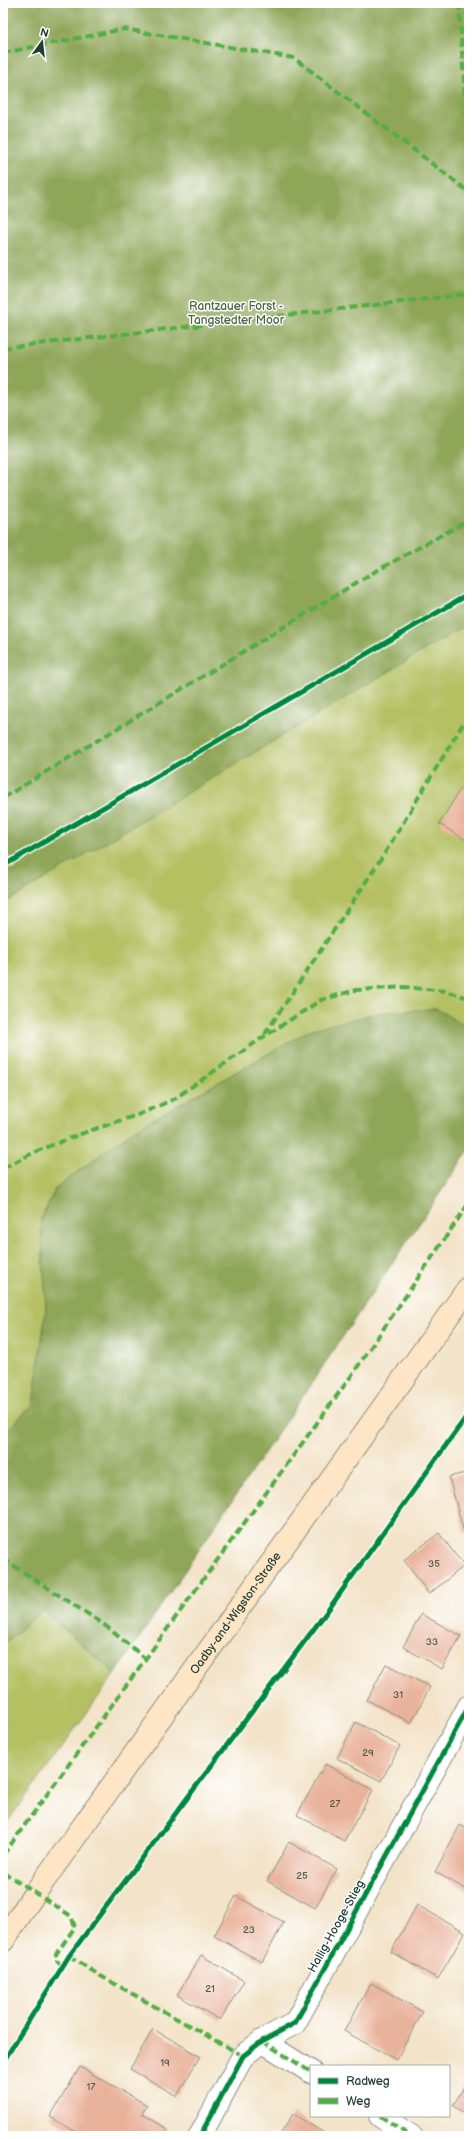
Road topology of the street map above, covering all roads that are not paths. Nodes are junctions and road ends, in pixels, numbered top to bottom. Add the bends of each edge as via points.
1 (469, 1287) edge
2 (469, 1706) edge
3 (3, 1941) edge
4 (262, 2041) junction
5 (310, 2071) edge
6 (382, 2117) edge
7 (200, 2136) edge
8 (411, 2136) edge

1 - 3 main road, Oadby-and-Wigston-Straße
2 - 4 street, Hallig-Hooge-Stieg via 295,2023
4 - 5 street
4 - 7 street, Hallig-Hooge-Stieg via 243,2056
6 - 8 street

